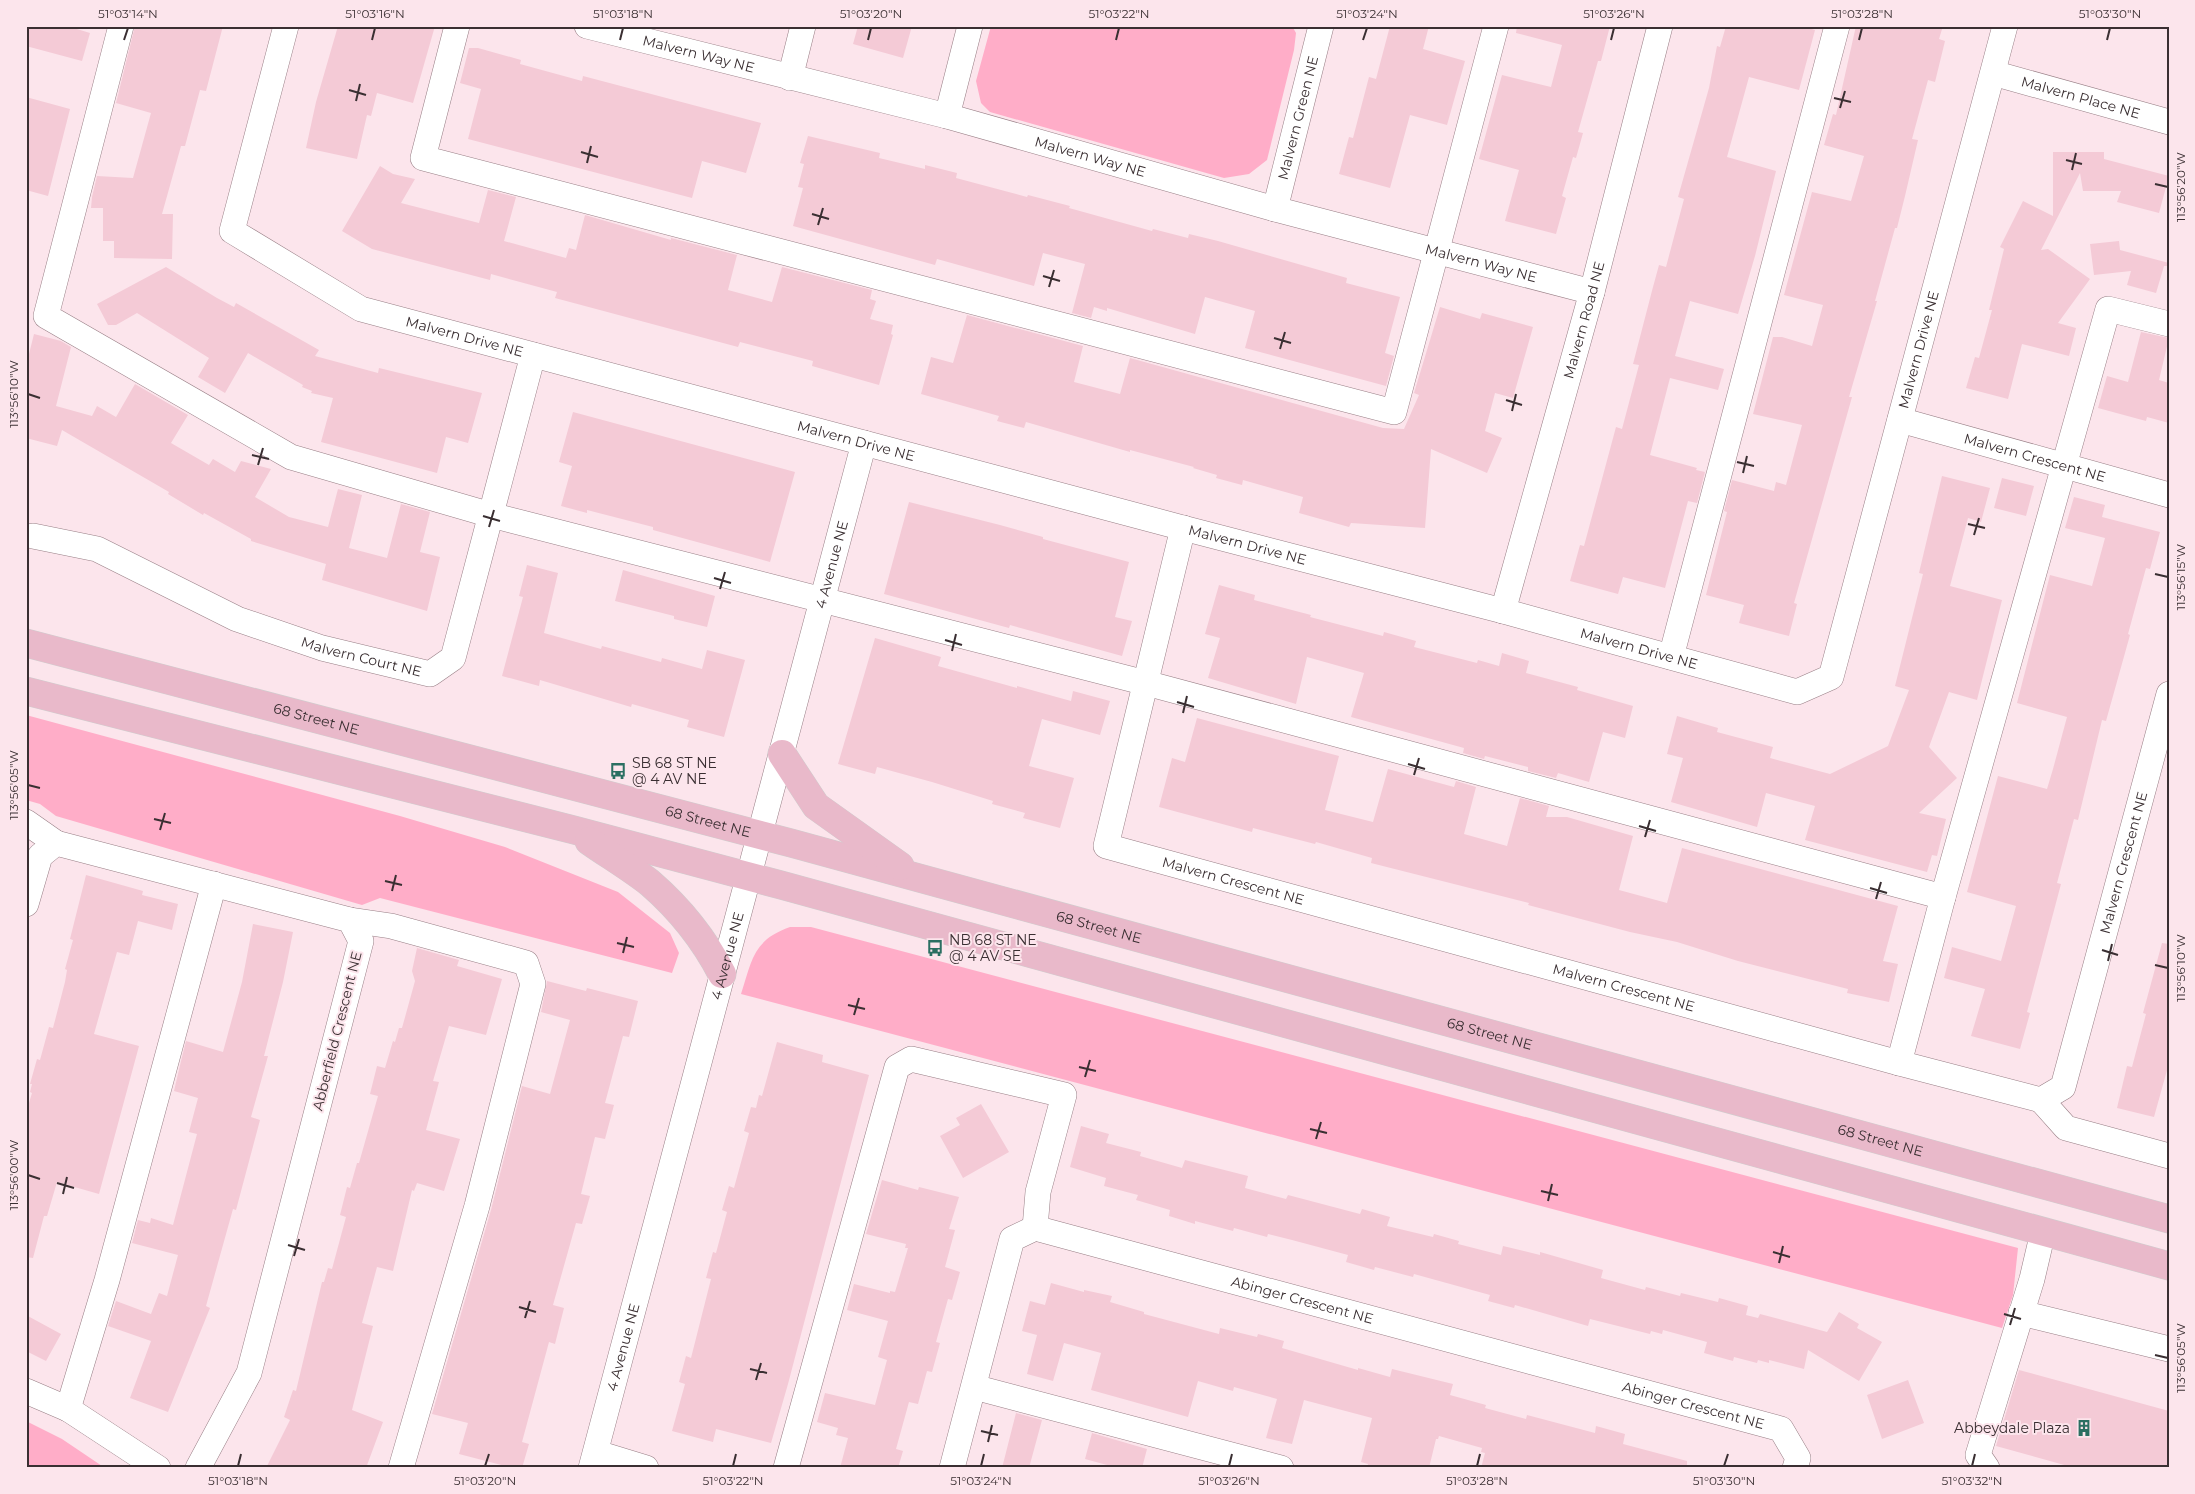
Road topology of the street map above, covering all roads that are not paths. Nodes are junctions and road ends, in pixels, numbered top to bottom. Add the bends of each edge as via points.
1 (122, 26) edge
2 (286, 26) edge
3 (457, 26) edge
4 (587, 26) edge
5 (803, 26) edge
6 (970, 26) edge
7 (1321, 26) edge
8 (1496, 26) edge
9 (1660, 26) edge
10 (1838, 26) edge
11 (2005, 26) edge
12 (627, 32) edge
13 (1993, 73) junction
14 (790, 78) junction
15 (947, 116) junction
16 (2169, 122) edge
17 (1275, 209) junction
18 (1437, 252) junction
19 (1592, 292) junction
20 (2169, 324) edge
21 (533, 355) junction
22 (1900, 420) junction
23 (864, 443) junction
24 (2063, 466) junction
25 (2169, 495) edge
26 (491, 515) junction
27 (1183, 528) junction
28 (33, 536) dead end
29 (823, 599) junction
30 (1503, 611) junction
31 (26, 643) edge
32 (1671, 657) junction
33 (1146, 683) junction
34 (26, 691) edge
35 (2169, 694) edge
36 (782, 754) junction
37 (26, 822) edge
38 (574, 830) junction
39 (760, 836) junction
40 (56, 843) junction
41 (916, 877) junction
42 (748, 878) junction
43 (214, 884) junction
44 (1943, 897) junction
45 (26, 904) edge
46 (350, 920) junction
47 (722, 974) junction
48 (1899, 1063) junction
49 (2041, 1100) junction
50 (2169, 1156) edge
51 (2169, 1219) edge
52 (1035, 1228) junction
53 (2043, 1232) junction
54 (2169, 1266) edge
55 (2021, 1313) junction
56 (2169, 1349) edge
57 (974, 1387) junction
58 (26, 1391) edge
59 (68, 1409) junction
60 (594, 1460) edge
61 (158, 1468) edge
62 (198, 1468) edge
63 (401, 1468) edge
64 (646, 1468) edge
65 (786, 1468) edge
66 (952, 1468) edge
67 (1281, 1468) edge
68 (1795, 1468) edge
69 (1987, 1468) edge

1 - 26 street via 46,316 291,457
2 - 21 street, Malvern Drive NE via 232,231 361,309
3 - 18 street via 424,158 1394,412
4 - 12 street, Malvern Way NE
5 - 14 street
6 - 15 street
7 - 17 street, Malvern Green NE
8 - 18 street
9 - 19 street, Malvern Road NE
10 - 32 street
11 - 13 street, Malvern Drive NE
12 - 14 street, Malvern Way NE
13 - 16 street, Malvern Place NE
13 - 22 street, Malvern Drive NE
14 - 15 street, Malvern Way NE
15 - 17 street, Malvern Way NE
17 - 18 street, Malvern Way NE
18 - 19 street, Malvern Way NE
19 - 30 street, Malvern Road NE
20 - 24 street via 2108,309
21 - 23 street, Malvern Drive NE
21 - 26 street, Malvern Court NE
22 - 24 street, Malvern Crescent NE
22 - 32 street, Malvern Drive NE via 1831,677 1797,692
23 - 27 street, Malvern Drive NE
23 - 29 street, 4 Avenue NE
24 - 25 street, Malvern Crescent NE
24 - 44 street
26 - 28 street, Malvern Court NE via 453,658 430,674 322,648 237,619 97,549
26 - 29 street
27 - 30 street, Malvern Drive NE
27 - 33 street, Malvern Crescent NE
29 - 33 street
29 - 36 street, 4 Avenue NE
30 - 32 street, Malvern Drive NE
31 - 39 main road, 68 Street NE
33 - 44 street
33 - 48 street, Malvern Crescent NE via 1106,846
34 - 38 main road
35 - 49 street, Malvern Crescent NE via 2063,1088
36 - 39 street, 4 Avenue NE
36 - 41 main road via 816,806
37 - 40 street
38 - 42 main road
38 - 47 main road via 656,890 689,922
39 - 41 main road, 68 Street NE
39 - 42 street, 4 Avenue NE
40 - 43 street
40 - 45 street via 40,856
41 - 51 main road, 68 Street NE
42 - 47 street, 4 Avenue NE
42 - 53 main road
43 - 46 street
43 - 59 street via 107,1280
44 - 48 street
46 - 62 street, Abberfield Crescent NE via 361,941 249,1373
46 - 63 street via 391,926 526,963 533,984 477,1206
47 - 60 street, 4 Avenue NE
48 - 49 street, Malvern Crescent NE
49 - 50 street via 2066,1128
52 - 57 street via 1012,1239
52 - 65 street via 1038,1192 1064,1095 911,1059 897,1067
52 - 68 street, Abinger Crescent NE via 1780,1430 1798,1458
53 - 54 main road
53 - 55 street
55 - 56 street
55 - 69 street via 1978,1455
57 - 66 street
57 - 67 street
58 - 59 street
59 - 61 street
60 - 64 street

